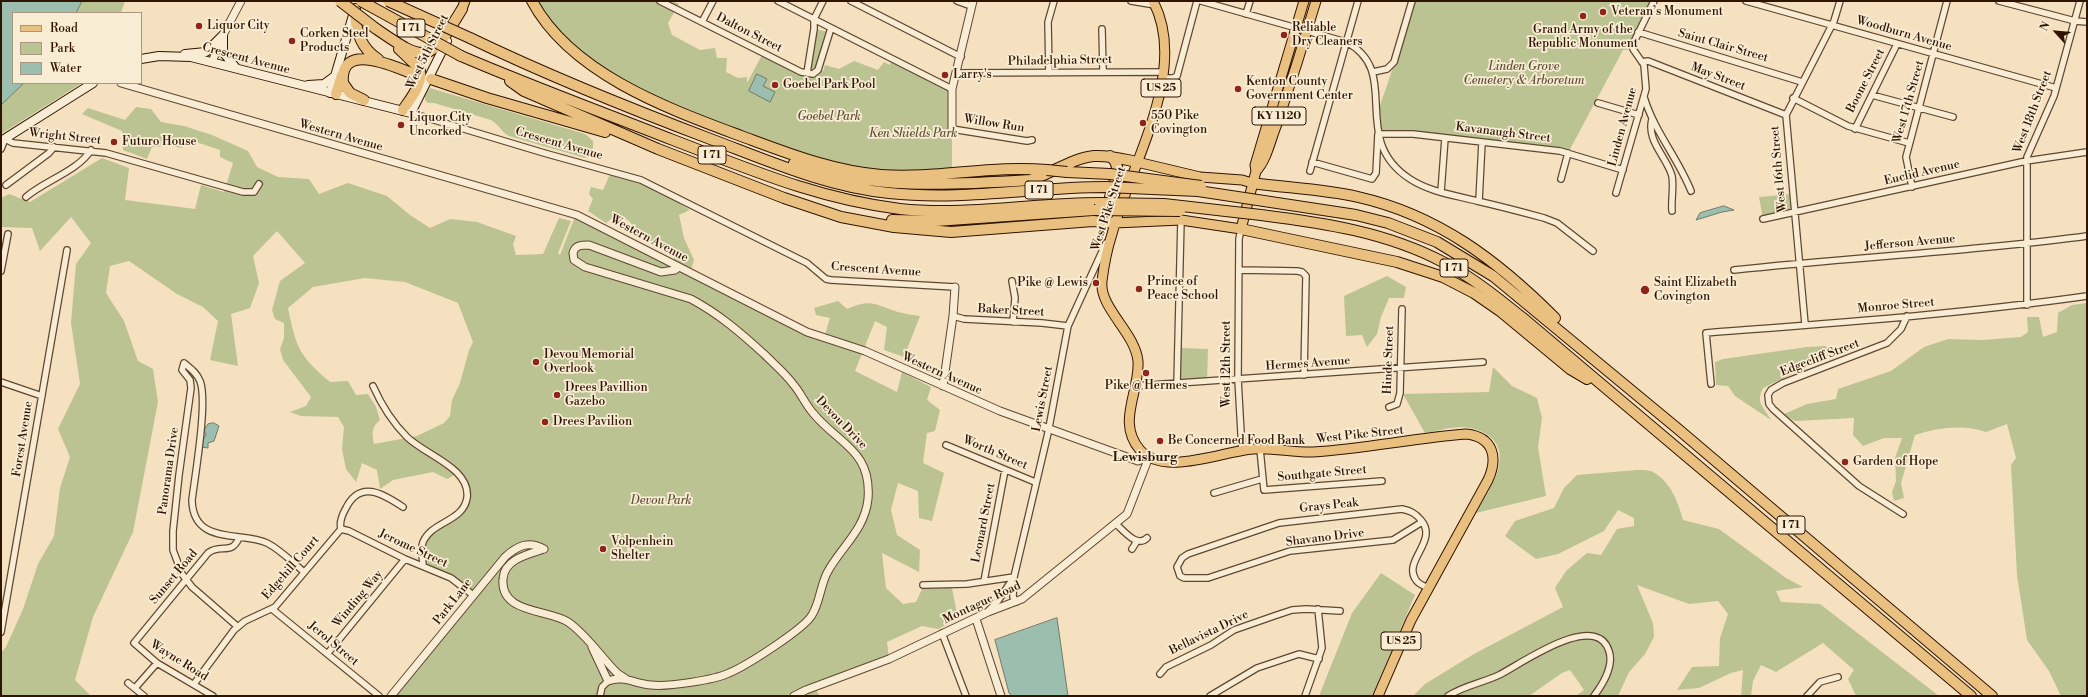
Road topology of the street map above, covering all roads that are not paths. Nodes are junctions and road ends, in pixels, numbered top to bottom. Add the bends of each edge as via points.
1 (241, 1) edge
2 (340, 1) edge
3 (388, 1) edge
4 (532, 1) edge
5 (660, 1) edge
6 (713, 1) edge
7 (778, 1) edge
8 (823, 1) edge
9 (850, 1) edge
10 (957, 1) edge
11 (1054, 1) edge
12 (1131, 1) edge
13 (1197, 1) edge
14 (1201, 1) edge
15 (1250, 1) edge
16 (1304, 1) edge
17 (1316, 1) edge
18 (1358, 1) edge
19 (1412, 1) edge
20 (1654, 1) edge
21 (1746, 1) edge
22 (1840, 1) edge
23 (1948, 1) edge
24 (1999, 1) edge
25 (2080, 1) edge
26 (1154, 3) edge
27 (358, 4) edge
28 (972, 4) edge
29 (463, 5) edge
30 (1246, 14) junction
31 (814, 19) junction
32 (2075, 21) junction
33 (702, 22) junction
34 (2087, 22) edge
35 (1832, 25) junction
36 (1296, 27) junction
37 (375, 28) junction
38 (831, 28) junction
39 (1102, 29) dead end
40 (1307, 30) junction
41 (1638, 32) junction
42 (223, 35) junction
43 (1346, 42) junction
44 (1897, 44) junction
45 (1934, 54) junction
46 (180, 56) junction
47 (961, 57) junction
48 (142, 59) edge
49 (212, 62) junction
50 (1642, 62) junction
51 (385, 64) junction
52 (238, 70) junction
53 (1103, 71) junction
54 (340, 72) junction
55 (497, 72) junction
56 (1049, 72) junction
57 (1373, 72) junction
58 (807, 73) junction
59 (957, 73) junction
60 (416, 75) dead end
61 (1163, 75) junction
62 (431, 79) dead end
63 (1802, 82) junction
64 (91, 84) edge
65 (124, 84) edge
66 (293, 84) junction
67 (952, 88) junction
68 (2056, 88) junction
69 (333, 94) junction
70 (1872, 95) junction
71 (1644, 96) junction
72 (1794, 98) junction
73 (364, 100) junction
74 (1598, 103) dead end
75 (1918, 109) junction
76 (407, 112) junction
77 (1639, 115) junction
78 (1786, 115) junction
79 (1953, 117) dead end
80 (1652, 119) junction
81 (672, 124) junction
82 (952, 129) joint
83 (1855, 129) junction
84 (1378, 134) junction
85 (1445, 138) junction
86 (3, 140) edge
87 (1032, 140) dead end
88 (1482, 142) junction
89 (1908, 143) junction
90 (54, 147) junction
91 (1, 149) edge
92 (658, 149) junction
93 (91, 150) junction
94 (2087, 152) edge
95 (1568, 153) junction
96 (1110, 156) junction
97 (2026, 161) junction
98 (1137, 162) junction
99 (1312, 162) junction
100 (1623, 170) junction
101 (1256, 171) junction
102 (1310, 171) dead end
103 (971, 177) junction
104 (934, 179) junction
105 (1561, 179) dead end
106 (1252, 183) junction
107 (259, 184) dead end
108 (6, 185) dead end
109 (1912, 187) junction
110 (1691, 191) dead end
111 (1441, 192) junction
112 (1616, 193) dead end
113 (26, 197) dead end
114 (1264, 199) junction
115 (1478, 201) junction
116 (1672, 211) dead end
117 (1794, 212) junction
118 (972, 214) junction
119 (1762, 219) dead end
120 (1181, 220) junction
121 (1093, 221) junction
122 (1115, 223) junction
123 (935, 226) junction
124 (1241, 229) junction
125 (1112, 233) junction
126 (8, 234) dead end
127 (2087, 236) edge
128 (2026, 244) junction
129 (67, 250) dead end
130 (1593, 251) dead end
131 (1799, 263) junction
132 (679, 267) junction
133 (1239, 270) junction
134 (1734, 270) dead end
135 (1, 271) edge
136 (1012, 281) dead end
137 (955, 287) joint
138 (2087, 296) edge
139 (2027, 305) junction
140 (1402, 309) dead end
141 (953, 316) junction
142 (1907, 316) junction
143 (1013, 322) junction
144 (1805, 324) junction
145 (1068, 326) junction
146 (1588, 355) junction
147 (1483, 362) dead end
148 (1401, 367) junction
149 (1304, 375) junction
150 (1238, 379) junction
151 (1, 382) edge
152 (1177, 384) junction
153 (1711, 384) dead end
154 (373, 386) dead end
155 (943, 386) junction
156 (1135, 386) junction
157 (1611, 393) junction
158 (42, 396) junction
159 (1389, 407) dead end
160 (1048, 429) junction
161 (946, 445) dead end
162 (1260, 449) junction
163 (1242, 451) junction
164 (1149, 458) junction
165 (1005, 470) junction
166 (1262, 479) junction
167 (1382, 481) dead end
168 (1036, 482) junction
169 (1214, 493) dead end
170 (403, 508) dead end
171 (1903, 514) dead end
172 (1422, 522) junction
173 (1116, 524) junction
174 (341, 529) junction
175 (239, 538) junction
176 (1147, 538) dead end
177 (1137, 541) junction
178 (544, 549) joint
179 (1132, 549) dead end
180 (405, 559) junction
181 (423, 566) junction
182 (304, 572) junction
183 (1180, 576) joint
184 (1014, 577) junction
185 (186, 580) junction
186 (984, 581) junction
187 (923, 585) dead end
188 (1428, 588) junction
189 (474, 595) junction
190 (1016, 602) junction
191 (272, 609) junction
192 (1318, 609) junction
193 (1340, 610) dead end
194 (988, 612) junction
195 (976, 619) junction
196 (238, 627) junction
197 (1, 632) edge
198 (942, 633) junction
199 (134, 643) joint
200 (592, 647) junction
201 (328, 653) junction
202 (1319, 659) junction
203 (157, 662) junction
204 (1160, 674) dead end
205 (1838, 677) dead end
206 (626, 679) junction
207 (608, 681) junction
208 (128, 683) dead end
209 (194, 684) junction
210 (135, 688) junction
211 (598, 695) edge
212 (144, 696) edge
213 (213, 696) edge
214 (378, 696) edge
215 (391, 696) edge
216 (794, 696) edge
217 (966, 696) edge
218 (1001, 696) edge
219 (1210, 696) edge
220 (1305, 696) edge
221 (1378, 696) edge
222 (1448, 696) edge
223 (1594, 696) edge
224 (1807, 696) edge
225 (1971, 696) edge
226 (1992, 696) edge

1 - 42 street
2 - 37 highway, bridge
3 - 81 highway, I 71, bridge via 594,94
4 - 104 highway via 553,31 580,56 622,85 658,104 801,158 832,167 881,175
5 - 33 street, Dalton Street
6 - 33 street
7 - 31 street
8 - 31 street
9 - 47 street
10 - 28 street
11 - 56 street via 1048,22
12 - 26 street
13 - 61 street via 1177,76 1173,78
14 - 30 street
15 - 30 street
16 - 36 main road, KY 1120
17 - 40 main road, KY 1120
18 - 43 street
19 - 57 street via 1394,62 1387,69
20 - 41 street, Linden Avenue
21 - 35 street, Woodburn Avenue
22 - 35 street, West 16th Street
23 - 45 street, West 17th Street
24 - 32 street
25 - 32 street, West 18th Street
26 - 61 main road, West Pike Street / US 25 via 1163,36
27 - 51 highway via 355,22 362,42 369,53
27 - 54 main road
27 - 55 highway, I 71, bridge
28 - 47 street
29 - 37 highway via 443,40 427,53 409,51
29 - 76 main road, West 5th Street
30 - 36 street
31 - 38 street
31 - 58 street
32 - 34 street
32 - 68 street, West 18th Street
33 - 58 street, Dalton Street
35 - 44 street, Woodburn Avenue
35 - 63 street, West 16th Street
36 - 40 street
36 - 101 main road, KY 1120 via 1255,165
37 - 76 highway via 421,72
38 - 58 street via 818,70 813,74
38 - 67 street
39 - 53 street
40 - 43 street
40 - 101 main road, KY 1120 via 1270,144
41 - 50 street, Linden Avenue via 1633,49
41 - 63 street, Saint Clair Street
42 - 46 main road via 206,52
42 - 49 street
42 - 52 main road via 223,52
43 - 57 street via 1359,50
43 - 99 street
44 - 45 street, Woodburn Avenue
44 - 70 street, Boone Street
45 - 68 street, Woodburn Avenue
45 - 75 street, West 17th Street
46 - 48 main road, Crescent Avenue
46 - 49 main road, Crescent Avenue
47 - 59 street
49 - 52 main road, Crescent Avenue
50 - 71 street, Linden Avenue via 1646,89
50 - 78 street, May Street via 1648,61
51 - 54 highway via 361,58 351,62
51 - 60 highway
52 - 66 main road, Crescent Avenue
53 - 56 street, Philadelphia Street
53 - 61 street, Philadelphia Street
54 - 66 main road via 324,84
54 - 69 highway
54 - 73 highway via 346,88
55 - 92 highway via 524,91
55 - 118 highway, I 71 via 820,194 876,206
56 - 59 street, Philadelphia Street
57 - 84 street
59 - 67 street
61 - 98 main road, West Pike Street / US 25 via 1159,96
62 - 92 highway
63 - 72 street, West 16th Street
64 - 86 main road
65 - 132 street, Western Avenue via 577,215
66 - 69 main road, Crescent Avenue
67 - 82 street
68 - 97 street, West 18th Street
69 - 73 main road, Crescent Avenue
70 - 75 street
70 - 83 street, Boone Street
71 - 77 street, Linden Avenue
71 - 80 street
72 - 78 street, West 16th Street
72 - 83 street
73 - 76 main road, Crescent Avenue
74 - 77 street
75 - 79 street
75 - 89 street, West 17th Street
76 - 137 street, Crescent Avenue via 647,182 807,263 826,279
77 - 100 street, Linden Avenue
78 - 117 street, West 16th Street
80 - 110 street
80 - 116 street via 1651,132 1672,178
81 - 104 highway via 708,131 809,168 837,175 887,183
81 - 114 highway, I 71, bridge via 802,174 837,184 888,193 935,197 972,196 1106,187 1198,191
82 - 87 street, Willow Run
83 - 89 street
84 - 85 street, Kavanaugh Street via 1413,134
84 - 99 street via 1376,173 1372,179
84 - 111 street via 1383,151 1403,174
85 - 88 street, Kavanaugh Street
85 - 111 street
86 - 90 street, Wright Street
86 - 91 street
88 - 95 street, Kavanaugh Street
88 - 115 street
89 - 109 street, West 17th Street via 1906,162
90 - 93 street, Wright Street
90 - 108 street
92 - 123 highway via 813,208
93 - 107 street, Wright Street via 244,192 254,192
93 - 113 street via 85,158
94 - 97 street, Euclid Avenue
95 - 100 street, Kavanaugh Street
95 - 105 street
96 - 98 highway
96 - 103 highway via 1083,158 1030,180
96 - 121 highway via 1118,170 1105,215
97 - 109 street, Euclid Avenue
97 - 128 street, West 18th Street
98 - 106 main road via 1200,177
98 - 122 main road, West Pike Street / US 25
99 - 102 street
100 - 112 street, Linden Avenue
101 - 106 main road, KY 1120
103 - 104 highway
103 - 114 highway, bridge via 1016,170 1110,174 1184,183
106 - 124 main road, West 12th Street / KY 1120
106 - 146 highway via 1358,196 1397,207 1437,225 1472,246 1507,273 1555,318
109 - 117 street, Euclid Avenue
111 - 115 street
114 - 146 highway, I 71 via 1375,219 1437,242 1493,276
115 - 130 street via 1557,223
117 - 119 street, Euclid Avenue
117 - 131 street, West 16th Street
118 - 123 highway
118 - 157 highway, I 71, bridge via 1097,206 1238,212 1314,222 1368,233 1411,247 1444,262 1497,297
120 - 122 main road
120 - 124 main road
120 - 152 street
121 - 122 highway
121 - 123 highway via 973,230
122 - 125 main road, West Pike Street / US 25
124 - 133 street, West 12th Street
124 - 157 highway via 1397,262 1443,277 1474,293 1570,369
125 - 145 street, Lewis Street
125 - 156 main road, West Pike Street / US 25 via 1102,285 1108,304 1135,348 1138,368
126 - 135 street
127 - 128 street, Jefferson Avenue
128 - 131 street, Jefferson Avenue
128 - 139 street, West 18th Street
129 - 158 street, Forest Avenue
131 - 134 street, Jefferson Avenue
131 - 144 street, West 16th Street
132 - 155 street, Western Avenue via 803,330 865,351
132 - 206 street, Devou Drive via 661,272 589,246 581,245 572,253 574,260 585,267 691,299 728,322 784,374 813,413 854,450 864,467 868,500 855,535 828,572 812,615 798,630 720,677 658,686
133 - 149 street via 1297,271 1306,276
133 - 150 street, West 12th Street
136 - 143 street via 1015,298
137 - 141 street
138 - 139 street, Monroe Street
139 - 142 street, Monroe Street
140 - 148 street, Hinde Street
141 - 143 street, Baker Street
141 - 155 street
142 - 144 street, Monroe Street
142 - 171 street, Edgecliff Street via 1901,329 1887,343 1783,383 1771,390 1768,398 1769,404 1780,416 1852,480
143 - 145 street, Baker Street
144 - 153 street, Monroe Street via 1706,333
145 - 160 street, Lewis Street
146 - 226 highway, I 71 via 1959,665
147 - 148 street, Hermes Avenue
148 - 149 street, Hermes Avenue
148 - 159 street, Hinde Street via 1399,400
149 - 150 street, Hermes Avenue
150 - 152 street, Hermes Avenue
150 - 163 street, West 12th Street
151 - 158 street
152 - 156 street, Hermes Avenue
154 - 181 street via 389,414 406,436 458,473 466,486 466,501 462,510 435,527 425,538 422,547
155 - 160 street, Western Avenue
156 - 164 main road, West Pike Street / US 25 via 1128,417 1130,431 1140,450
157 - 225 highway, I 71
158 - 197 street, Forest Avenue
160 - 164 street, Western Avenue via 1138,461
160 - 168 street, Lewis Street
161 - 165 street, Worth Street
162 - 163 main road, West Pike Street / US 25
162 - 166 street
162 - 188 main road, West Pike Street / US 25 via 1315,452 1466,434 1484,440 1493,456 1492,469
163 - 164 main road, West Pike Street / US 25 via 1207,459 1172,462
164 - 173 street, Montague Road via 1129,512
165 - 168 street, Worth Street
165 - 186 street, Leonard Street
166 - 167 street, Southgate Street via 1264,490
166 - 169 street
168 - 184 street, Lewis Street
170 - 174 street, Edgehill Court via 373,492 361,492 354,495 349,502 340,521
172 - 183 street, Shavano Drive via 1393,540 1290,552 1208,578
172 - 183 street, Grays Peak via 1415,513 1402,509 1279,523 1188,554 1177,567
172 - 188 street via 1426,525 1427,532 1413,572 1417,582
173 - 177 street
173 - 190 street, Montague Road
174 - 180 street, Jerome Street
174 - 182 street, Edgehill Court
175 - 182 street via 268,544
175 - 185 street, Sunset Road via 230,549 216,549 208,553
175 - 185 street, Panorama Drive via 214,533 206,528 193,510 202,386 197,375 184,363 182,370 190,380 191,388 172,547
176 - 177 street
177 - 179 street
178 - 189 street, Park Lane via 528,544 515,549 495,568
178 - 200 street, Devou Drive via 518,559 508,566 502,582 506,594 524,609 566,621
180 - 181 street, Jerome Street
180 - 201 street, Winding Way
181 - 189 street, Jerome Street via 451,578
182 - 191 street, Edgehill Court
184 - 186 street
184 - 190 street, Lewis Street via 1013,597
184 - 194 street, Lewis Street
185 - 196 street, Panorama Drive
185 - 199 street, Sunset Road
186 - 187 street
188 - 221 main road, West Pike Street / US 25 via 1408,626
189 - 215 street, Park Lane
190 - 194 street, Montague Road
191 - 196 street, Edgehill Court via 245,621
191 - 201 street, Jerol Street
192 - 193 street, Bellavista Drive
192 - 202 street via 1322,638
192 - 204 street, Bellavista Drive via 1292,610 1234,630 1211,645 1166,667
194 - 195 street, Montague Road
195 - 198 street, Montague Road
195 - 218 street
196 - 209 street, Edgehill Court
198 - 216 street, Montague Road via 889,659
198 - 217 street
199 - 203 street, Wayne Road
200 - 206 street, Devou Drive
200 - 207 street, Devou Drive
201 - 214 street, Jerol Street
202 - 219 street via 1299,654 1257,668
202 - 220 street
203 - 209 street, Wayne Road
203 - 210 street
205 - 224 street via 1820,682
206 - 207 street, Devou Drive
207 - 211 street
208 - 210 street
209 - 213 street, Wayne Road
210 - 212 street
222 - 223 street via 1461,688 1517,667 1556,643 1566,639 1587,637 1602,641 1609,648 1610,654 1607,674

